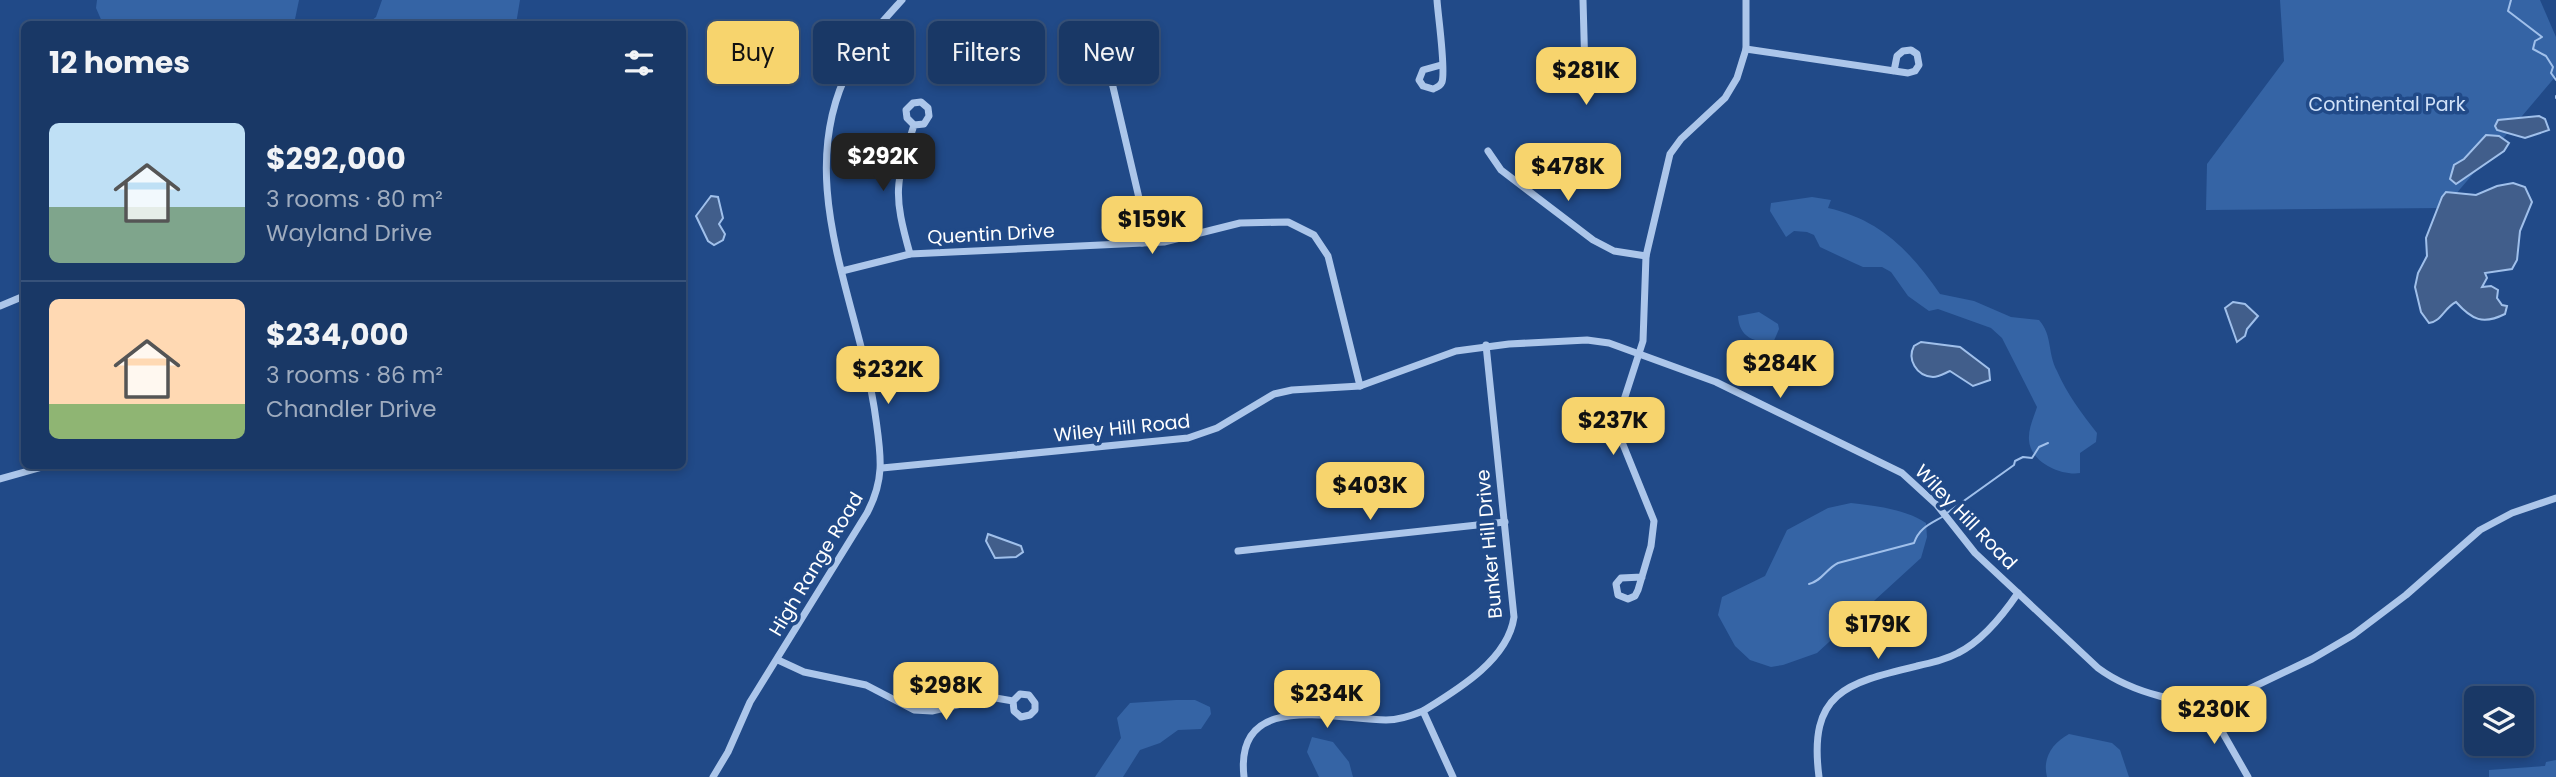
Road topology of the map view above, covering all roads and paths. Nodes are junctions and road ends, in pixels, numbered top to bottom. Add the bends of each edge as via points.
1 (902, 0) edge
2 (1437, 0) edge
3 (1583, 0) edge
4 (1746, 0) edge
5 (1746, 49) junction
6 (1441, 65) dead end
7 (1894, 71) dead end
8 (1585, 72) dead end
9 (1112, 84) edge
10 (914, 125) dead end
11 (1488, 151) dead end
12 (1142, 243) junction
13 (910, 254) junction
14 (1646, 256) junction
15 (842, 271) junction
16 (21, 297) edge
17 (0, 306) edge
18 (1486, 345) junction
19 (1640, 353) junction
20 (1360, 386) junction
21 (882, 468) junction
22 (36, 469) edge
23 (0, 479) edge
24 (2556, 498) edge
25 (1505, 522) junction
26 (1238, 551) dead end
27 (1642, 577) dead end
28 (2018, 593) junction
29 (778, 660) junction
30 (1013, 701) dead end
31 (2216, 702) junction
32 (1423, 711) junction
33 (713, 777) edge
34 (1244, 777) edge
35 (1453, 777) edge
36 (1819, 777) edge
37 (2248, 777) edge

1 - 15 street, High Range Road via 856,57 831,118 826,153 828,201
2 - 6 street
3 - 8 street
4 - 5 street
5 - 7 street
5 - 14 street via 1725,98 1670,155
9 - 12 street via 1137,190
10 - 13 street via 897,192
11 - 14 street via 1501,170 1593,240 1614,251
12 - 13 street, Quentin Drive
12 - 20 street, Quentin Drive via 1176,240 1246,222 1288,222 1310,232 1328,256
13 - 15 street, Quentin Drive
14 - 19 street
15 - 21 street, High Range Road via 874,405
16 - 17 street
18 - 19 street, Wiley Hill Road via 1587,340
18 - 20 street, Wiley Hill Road via 1444,354
18 - 25 street, Bunker Hill Drive
19 - 27 street via 1622,407 1620,431 1654,522
19 - 28 street, Wiley Hill Road via 1716,382 1902,472
20 - 21 street, Wiley Hill Road via 1280,392 1217,428 1188,438
21 - 29 street, High Range Road via 873,502
22 - 23 street
24 - 31 street, Wiley Hill Road via 2480,530 2406,595 2333,648
25 - 26 street
25 - 32 street, Bunker Hill Drive via 1514,611 1510,635 1493,660
28 - 31 street, Wiley Hill Road via 2084,656 2118,681 2183,700
28 - 36 street via 1961,652 1866,679 1840,694 1819,730
29 - 30 street via 804,672 866,685 914,710 932,711 990,697
29 - 33 street, High Range Road via 750,702
31 - 37 street via 2220,728
32 - 34 street via 1386,720 1278,717 1250,739
32 - 35 street

